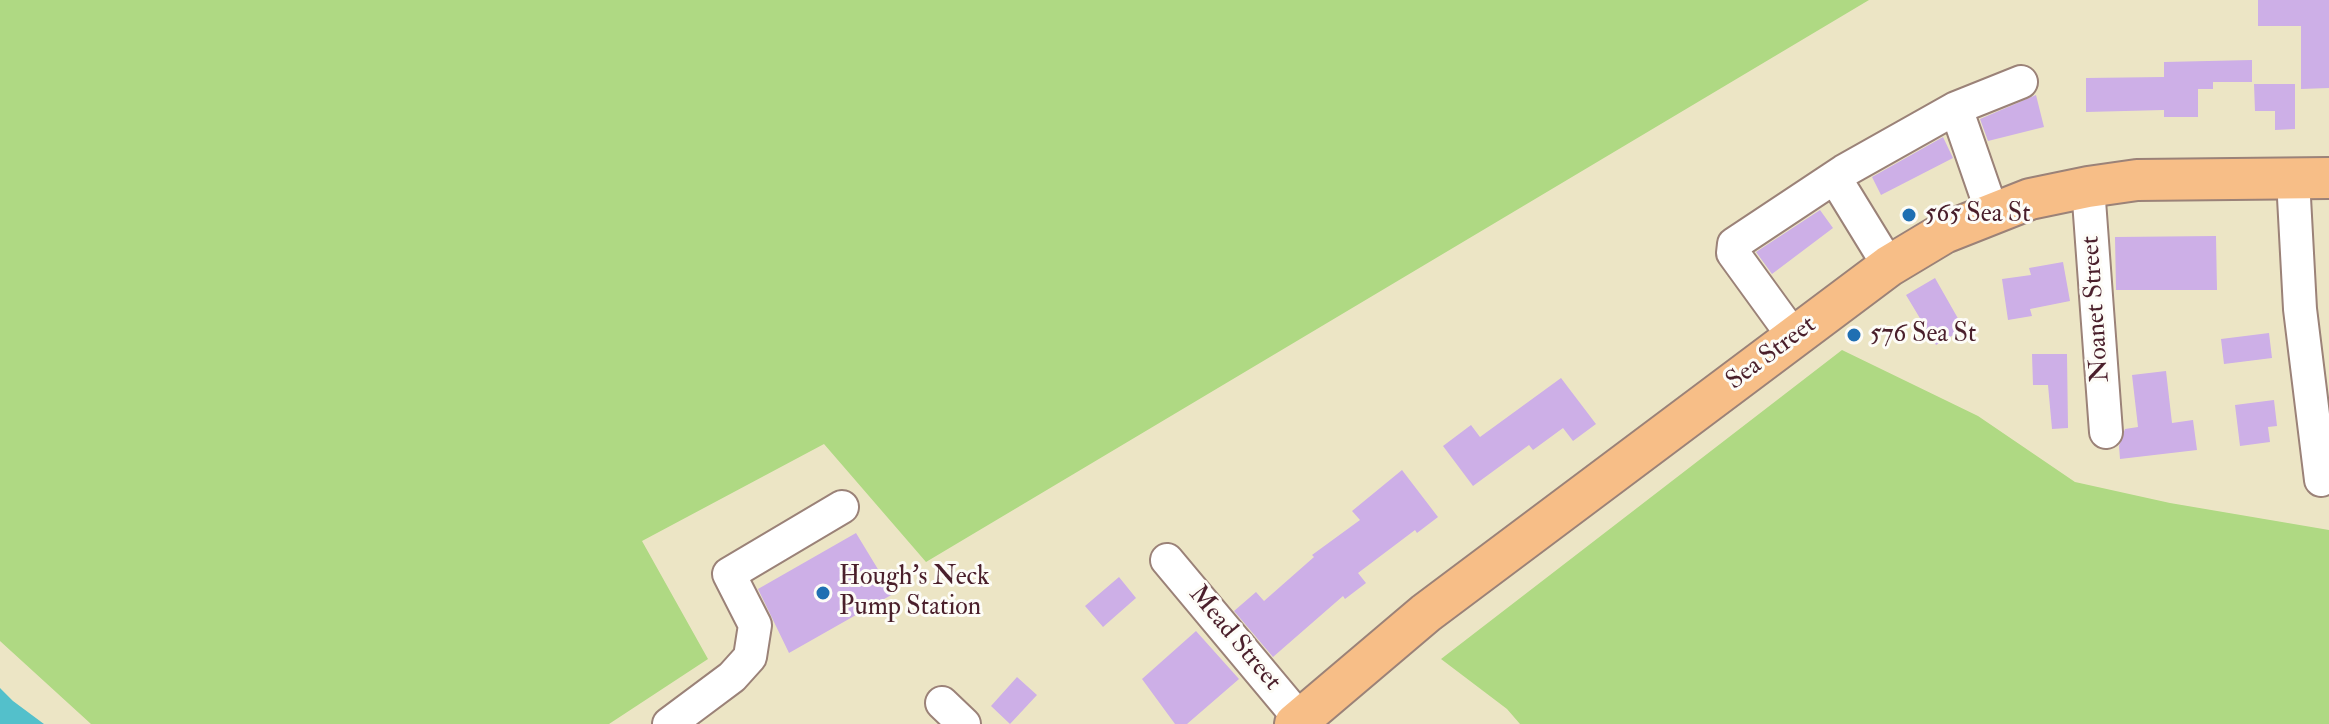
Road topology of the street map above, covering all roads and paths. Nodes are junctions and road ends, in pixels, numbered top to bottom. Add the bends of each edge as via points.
1 (2021, 82) dead end
2 (1956, 108) junction
3 (1835, 178) junction
4 (2311, 179) edge
5 (2088, 187) junction
6 (1992, 212) junction
7 (1889, 266) junction
8 (1794, 337) junction
9 (2106, 432) dead end
10 (2321, 480) dead end
11 (842, 507) dead end
12 (1167, 560) dead end
13 (1298, 721) edge
14 (669, 724) edge

1 - 2 street
2 - 3 street
2 - 6 street
3 - 7 street
3 - 8 street via 1734,244 1733,253
4 - 5 main road, Sea Street via 2137,180
4 - 10 street via 2300,309
5 - 6 main road, Sea Street
5 - 9 street, Noanet Street
6 - 7 main road, Sea Street
7 - 8 main road, Sea Street
8 - 13 main road, Sea Street via 1426,613
11 - 14 street via 729,574 755,625 750,657
12 - 13 street, Mead Street

